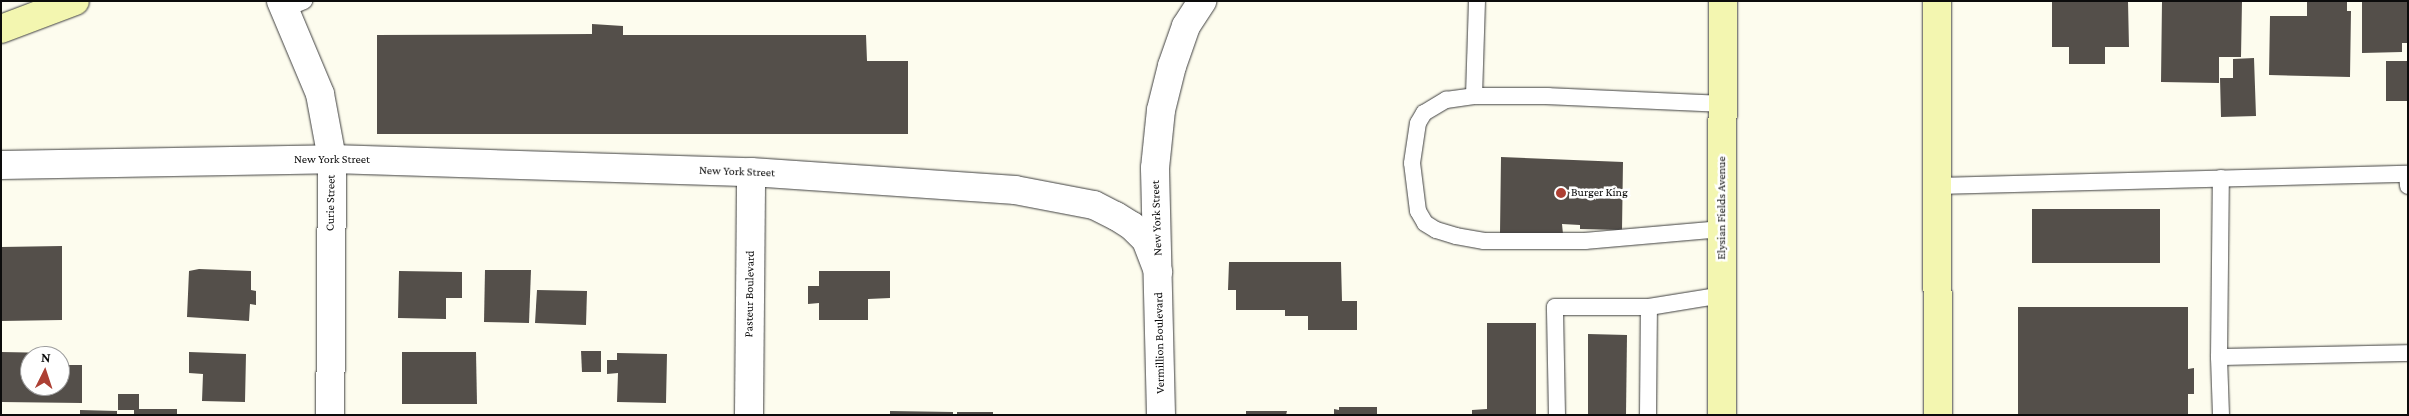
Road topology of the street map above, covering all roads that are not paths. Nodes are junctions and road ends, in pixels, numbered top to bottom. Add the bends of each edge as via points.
1 (75, 1) edge
2 (1202, 1) edge
3 (1477, 1) edge
4 (1723, 1) edge
5 (1937, 1) edge
6 (290, 4) edge
7 (1, 29) edge
8 (1474, 96) junction
9 (1722, 104) junction
10 (332, 159) junction
11 (1, 165) edge
12 (751, 172) junction
13 (2221, 178) junction
14 (1938, 186) junction
15 (2408, 186) edge
16 (1722, 229) junction
17 (1158, 272) junction
18 (1722, 295) junction
19 (1650, 307) junction
20 (2408, 353) edge
21 (2219, 357) junction
22 (330, 415) edge
23 (749, 415) edge
24 (1161, 415) edge
25 (1556, 415) edge
26 (1648, 415) edge
27 (1722, 415) edge
28 (1938, 415) edge
29 (2220, 415) edge

1 - 7 main road
2 - 17 street, New York Street via 1186,26 1161,110 1155,168
3 - 8 lane
4 - 9 main road, Elysian Fields Avenue
5 - 14 main road
6 - 10 street, Curie Street via 320,94
8 - 9 lane
8 - 16 lane via 1446,100 1432,106 1418,123 1412,163 1414,198 1426,222 1436,230 1484,241 1529,242
9 - 16 main road, Elysian Fields Avenue
10 - 11 street, New York Street
10 - 12 street, New York Street
10 - 22 street, Curie Street
12 - 17 street, New York Street via 1015,190 1094,205 1132,226 1152,250
12 - 23 street, Pasteur Boulevard
13 - 14 lane
13 - 15 lane via 2407,174
13 - 21 lane
14 - 28 main road
16 - 18 main road, Elysian Fields Avenue
17 - 24 street, Vermillion Boulevard
18 - 19 lane
18 - 27 main road, Elysian Fields Avenue
19 - 25 lane via 1555,307
19 - 26 lane
20 - 21 lane
21 - 29 lane

